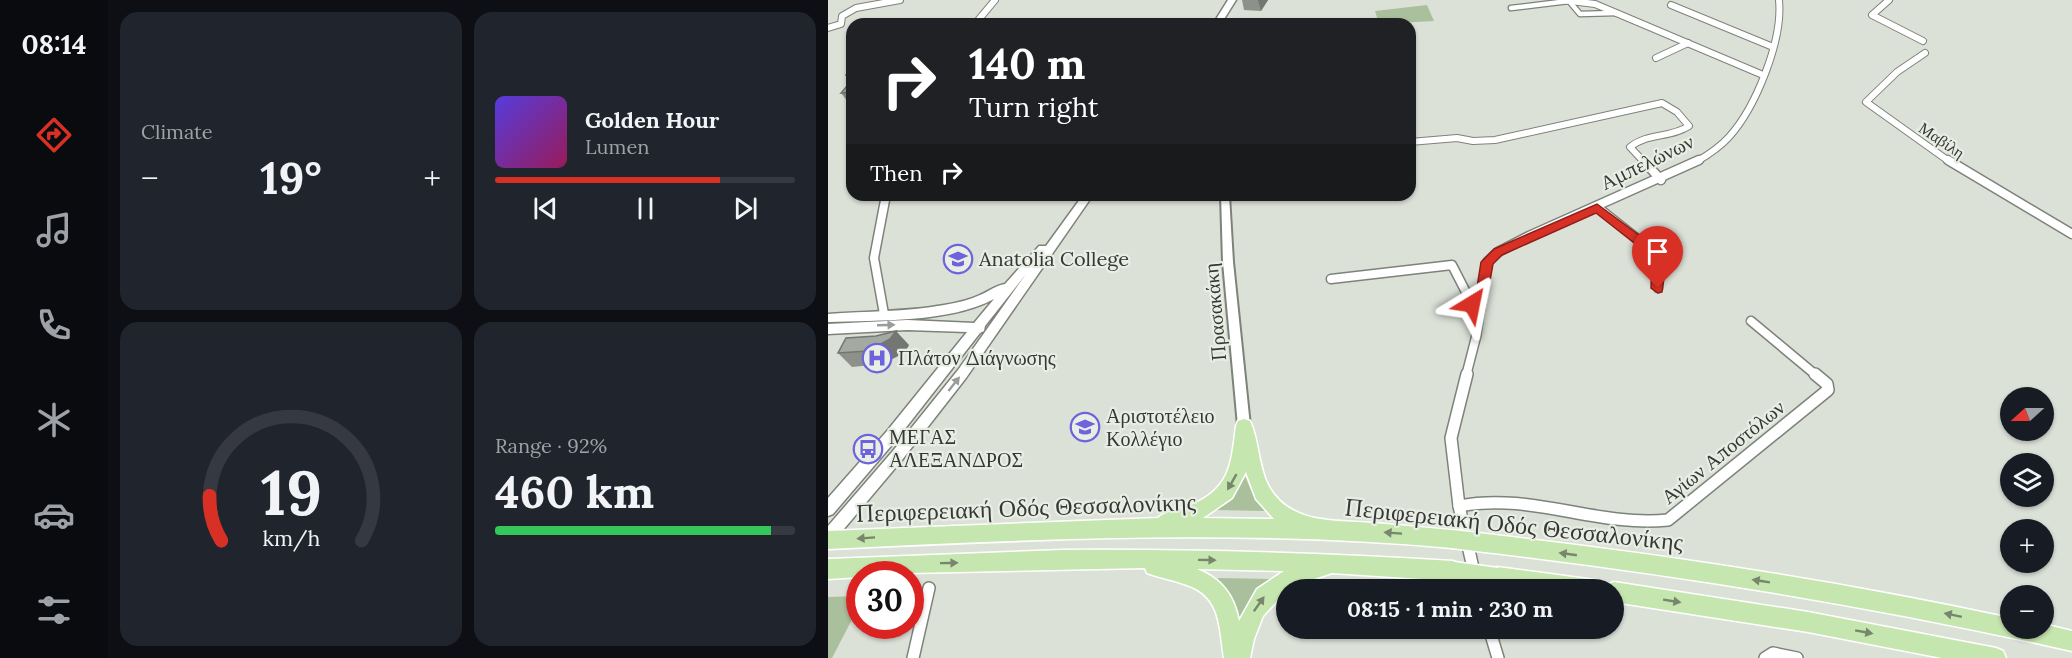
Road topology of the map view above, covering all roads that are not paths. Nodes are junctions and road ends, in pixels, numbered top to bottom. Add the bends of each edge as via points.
1 (900, 0) edge
2 (995, 0) edge
3 (1232, 0) edge
4 (1562, 0) edge
5 (1779, 0) edge
6 (1889, 0) edge
7 (1671, 5) dead end
8 (1511, 8) dead end
9 (1616, 13) junction
10 (980, 18) edge
11 (1220, 18) edge
12 (828, 28) edge
13 (1923, 41) dead end
14 (1688, 43) junction
15 (1773, 47) junction
16 (1925, 53) dead end
17 (1656, 58) dead end
18 (1763, 75) junction
19 (1416, 141) edge
20 (1661, 180) junction
21 (885, 201) edge
22 (1083, 201) edge
23 (1225, 201) edge
24 (1597, 207) junction
25 (1058, 234) junction
26 (2072, 234) edge
27 (1018, 276) junction
28 (1331, 279) dead end
29 (1658, 288) dead end
30 (922, 311) junction
31 (1479, 311) junction
32 (884, 314) junction
33 (985, 315) junction
34 (1002, 316) junction
35 (828, 318) edge
36 (1751, 321) dead end
37 (976, 327) junction
38 (993, 329) junction
39 (828, 330) edge
40 (1244, 426) junction
41 (1459, 506) junction
42 (828, 509) edge
43 (1140, 526) junction
44 (1323, 529) junction
45 (828, 538) edge
46 (1134, 561) junction
47 (1355, 564) junction
48 (828, 569) edge
49 (1476, 579) edge
50 (1512, 579) edge
51 (929, 588) dead end
52 (1624, 594) edge
53 (2000, 625) edge
54 (2054, 637) edge
55 (1492, 639) edge
56 (2072, 641) edge
57 (1769, 655) edge
58 (914, 658) edge
59 (1234, 658) edge
60 (1240, 658) edge
61 (1498, 658) edge
62 (1797, 658) edge
63 (1996, 658) edge

1 - 12 street via 850,10 842,16 841,24
2 - 10 street
3 - 11 main road
4 - 9 street via 1592,3
5 - 15 street, Αμπελώνων via 1781,21
6 - 13 street via 1872,15
7 - 15 street
8 - 9 street via 1569,1 1581,14
9 - 14 street
14 - 17 street
14 - 18 street
15 - 18 street, Αμπελώνων
16 - 26 street, Μαβίλη via 1897,72 1866,102 1930,150
18 - 20 street, Αμπελώνων via 1730,137 1701,160
19 - 20 street via 1495,140 1662,103 1689,126 1684,131 1645,139 1630,147
20 - 24 street, Αμπελώνων
21 - 32 street via 874,255
22 - 25 main road
23 - 40 street, Πρασακάκη
24 - 29 street via 1658,255
24 - 31 street, Αμπελώνων via 1498,252 1487,262
25 - 27 main road
25 - 34 main road
27 - 30 main road via 983,299 955,308
27 - 33 main road
28 - 31 street via 1452,265
30 - 32 main road
30 - 33 main road
31 - 41 street, Αμπελώνων via 1452,429
32 - 35 main road
33 - 34 main road
33 - 37 main road
34 - 38 main road
36 - 41 street, Αγίων Αποστόλων via 1827,384 1828,390 1668,520 1644,524 1609,521 1492,499
37 - 38 main road
39 -> 37 main road via 907,325
37 - 42 main road
45 -> 38 main road via 940,402
40 -> 43 highway via 1237,474 1225,493 1195,513
40 - 44 highway via 1255,480 1267,502 1300,523
41 - 49 street, Αμπελώνων
43 - 44 highway, Περιφερειακή Οδός Θεσσαλονίκης
43 -> 45 highway, Περιφερειακή Οδός Θεσσαλονίκης
53 -> 44 highway, Περιφερειακή Οδός Θεσσαλονίκης, bridge via 1744,578 1452,538
46 -> 47 highway
48 -> 46 highway
46 - 59 highway via 1197,577 1214,588 1229,614
47 - 50 highway, bridge
60 -> 47 highway via 1249,619 1272,588 1314,571
51 - 58 street
52 -> 63 highway via 1808,622
54 - 56 highway, Περιφερειακή Οδός Θεσσαλονίκης
55 - 61 street
57 - 62 street

